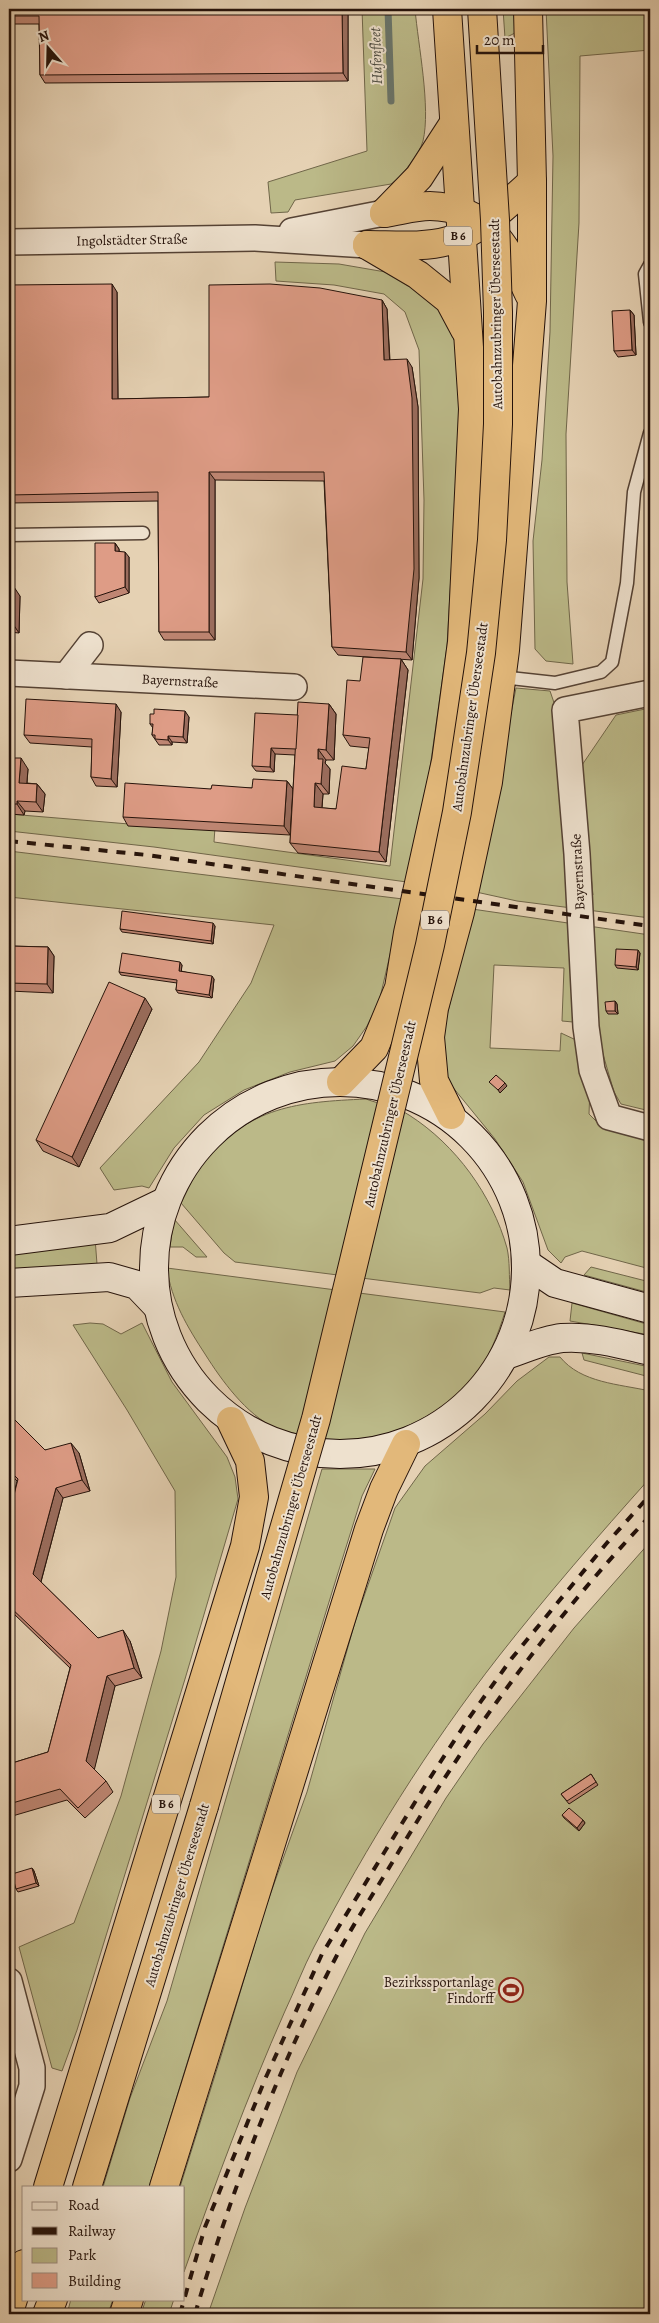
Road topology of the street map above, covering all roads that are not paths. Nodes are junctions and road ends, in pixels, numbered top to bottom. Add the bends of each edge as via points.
1 (446, 9) edge
2 (482, 9) edge
3 (528, 9) edge
4 (454, 124) junction
5 (532, 182) junction
6 (384, 214) junction
7 (469, 223) junction
8 (255, 238) junction
9 (9, 242) edge
10 (367, 245) junction
11 (650, 265) edge
12 (532, 301) junction
13 (650, 322) edge
14 (468, 335) junction
15 (650, 433) edge
16 (143, 533) dead end
17 (9, 535) edge
18 (90, 645) dead end
19 (9, 673) edge
20 (66, 676) junction
21 (501, 678) junction
22 (294, 687) dead end
23 (650, 693) edge
24 (341, 1082) junction
25 (451, 1116) junction
26 (650, 1128) edge
27 (162, 1203) junction
28 (9, 1241) edge
29 (526, 1264) junction
30 (9, 1283) edge
31 (157, 1306) junction
32 (650, 1309) edge
33 (650, 1351) edge
34 (506, 1354) junction
35 (231, 1421) junction
36 (406, 1444) junction
37 (9, 1981) edge
38 (9, 2159) edge
39 (48, 2186) edge
40 (87, 2186) edge
41 (164, 2186) edge
42 (22, 2270) edge
43 (129, 2300) edge
44 (9, 2312) edge
45 (124, 2314) edge

1 - 4 highway, B 6
2 - 40 highway, Autobahnzubringer Überseestadt / B 6, bridge via 495,230 498,424 483,634 457,812 430,945 316,1419 204,1806
3 - 5 highway, B 6
4 - 6 highway via 419,177
4 - 7 highway, B 6
5 - 7 highway, B 6
5 - 12 highway, B 6
6 - 7 highway, B 6 via 429,206
6 - 8 street, Ingolstädter Straße
7 - 10 highway, B 6 via 448,241
7 - 12 highway, B 6 via 513,260
7 - 14 highway, B 6
8 - 9 street, Ingolstädter Straße
8 - 10 street, Ingolstädter Straße
10 - 14 highway, B 6 via 418,274 449,300
11 - 13 lane via 646,274
12 - 21 highway, B 6
14 - 24 highway, B 6 via 473,409 462,642 446,761 399,988 374,1048
15 - 21 lane via 634,492 627,582 612,662 601,672 555,683
16 - 17 lane
18 - 20 street
19 - 20 street, Bayernstraße
20 - 22 street, Bayernstraße
21 - 25 highway, B 6 via 488,782 460,912 434,1008 430,1037 434,1081
23 - 26 street, Bayernstraße via 565,710 586,1027 592,1070 609,1117
24 - 25 main road via 396,1090 427,1101
24 - 27 main road via 298,1086 258,1100 222,1123 190,1155
25 - 29 main road via 478,1144 504,1180 520,1221
27 - 28 main road via 110,1228
27 - 31 main road via 152,1259
29 - 32 main road via 555,1283
29 - 34 main road via 522,1310
30 - 31 main road via 109,1277 138,1285
31 - 35 main road via 190,1373
33 - 34 main road via 592,1338 562,1338
34 - 36 main road via 480,1392 446,1423
35 - 36 main road via 266,1441 295,1451 332,1456 372,1453
35 - 39 highway, B 6 via 250,1462 254,1497 246,1546
36 - 41 highway via 369,1529
37 - 38 street via 32,2068 32,2086
42 - 44 highway
43 - 45 highway

